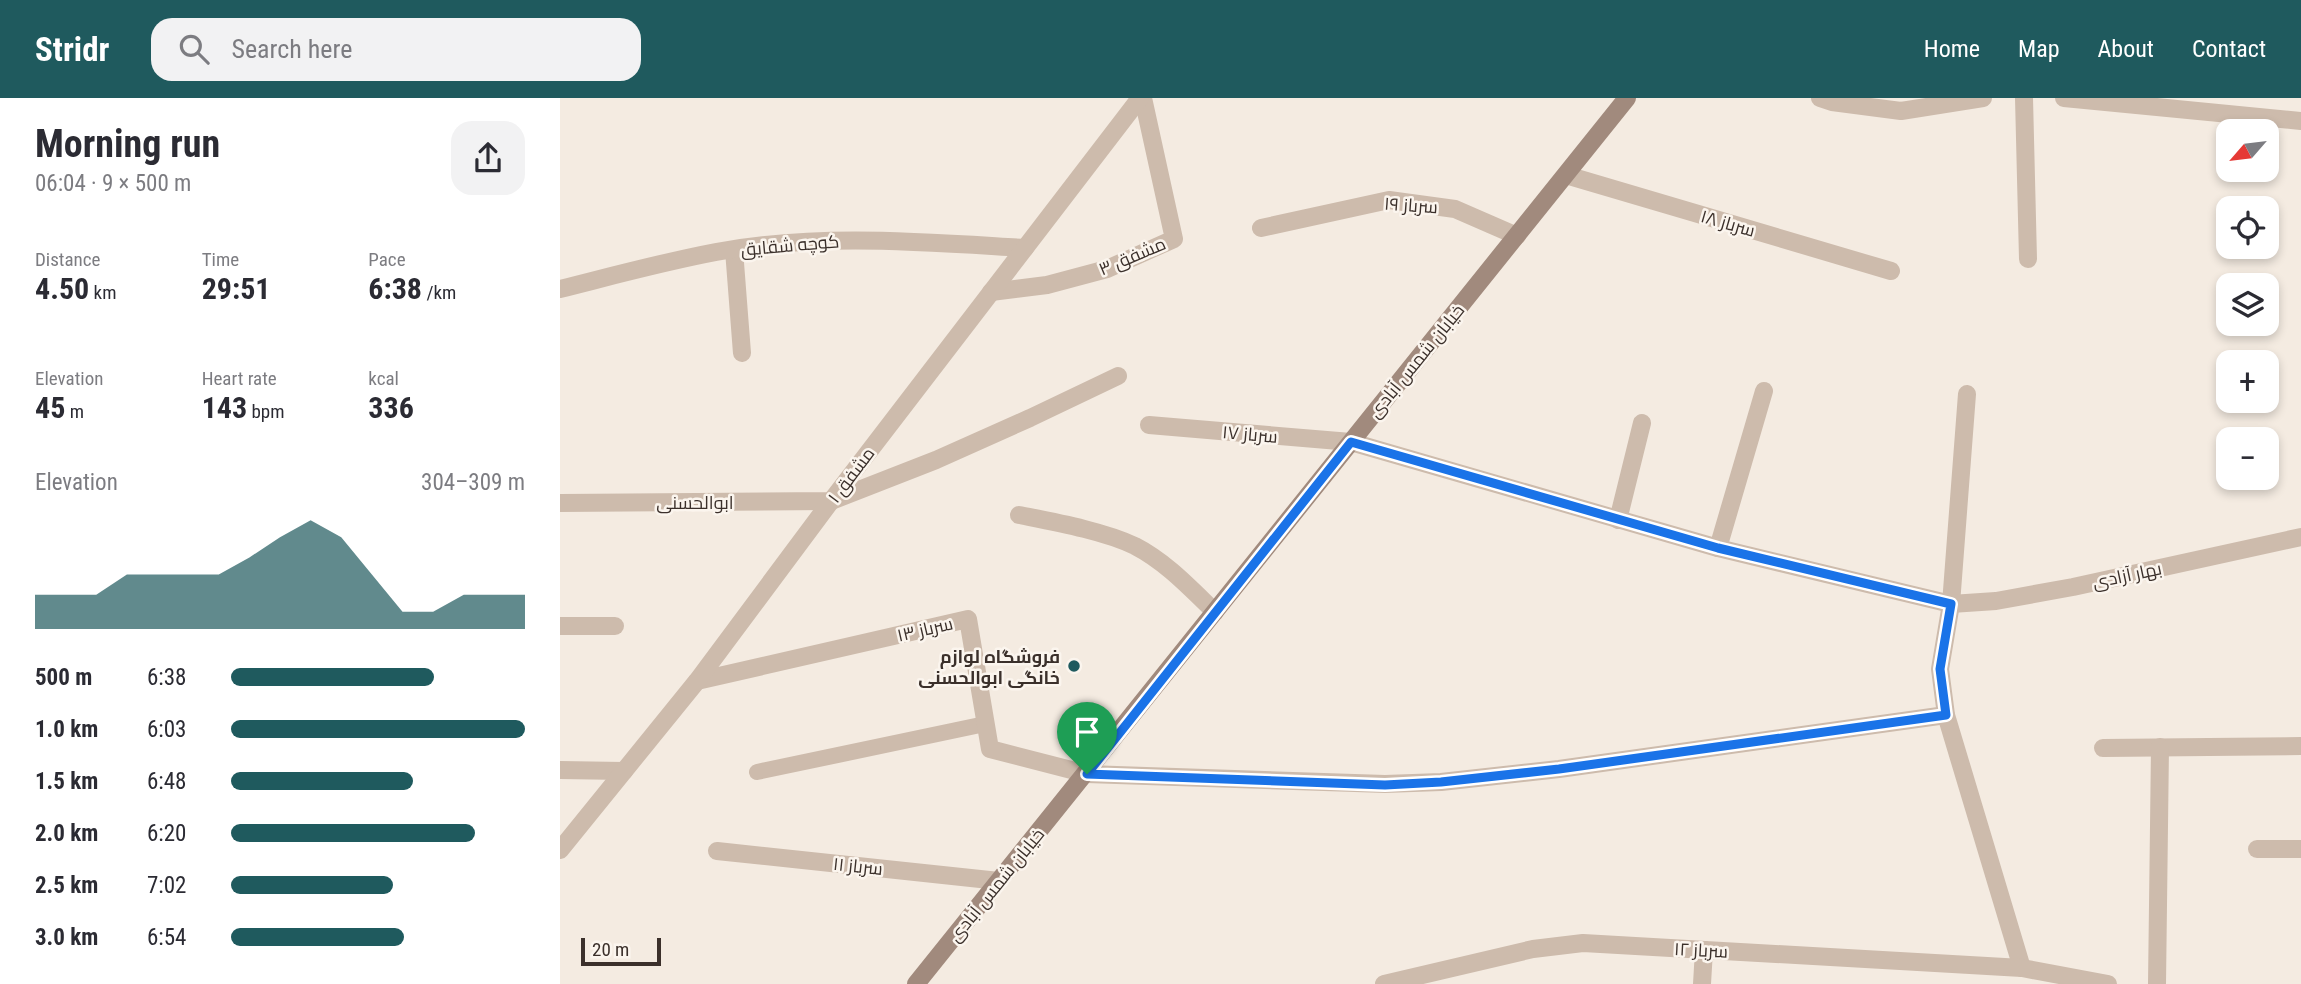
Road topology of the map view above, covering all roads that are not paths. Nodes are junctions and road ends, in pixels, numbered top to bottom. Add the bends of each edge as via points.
1 (1142, 98) edge
2 (1627, 98) edge
3 (1820, 98) edge
4 (1983, 98) edge
5 (2024, 98) edge
6 (2064, 98) edge
7 (1962, 99) edge
8 (2301, 121) edge
9 (1566, 175) junction
10 (1261, 228) dead end
11 (1517, 236) junction
12 (1025, 248) junction
13 (734, 250) junction
14 (2028, 259) dead end
15 (1891, 271) dead end
16 (560, 289) edge
17 (991, 292) junction
18 (742, 353) dead end
19 (1118, 376) dead end
20 (1764, 391) dead end
21 (1967, 394) dead end
22 (1642, 423) dead end
23 (1149, 425) dead end
24 (1351, 442) junction
25 (831, 502) junction
26 (560, 503) edge
27 (1019, 515) dead end
28 (1618, 520) junction
29 (2301, 537) edge
30 (1718, 548) junction
31 (1951, 604) junction
32 (1215, 612) junction
33 (560, 626) edge
34 (615, 626) dead end
35 (697, 681) junction
36 (1946, 715) junction
37 (985, 724) junction
38 (2301, 746) edge
39 (2161, 747) junction
40 (2103, 748) dead end
41 (560, 770) edge
42 (625, 771) junction
43 (757, 772) dead end
44 (1087, 774) junction
45 (2257, 849) dead end
46 (2301, 849) edge
47 (560, 850) edge
48 (717, 851) dead end
49 (999, 881) junction
50 (1704, 950) junction
51 (2022, 968) junction
52 (1421, 980) edge
53 (916, 984) edge
54 (1384, 984) edge
55 (1702, 984) edge
56 (2108, 984) edge
57 (2157, 984) edge

1 - 12 street, مشفق ۱
1 - 17 street, مشفق ۳ via 1174,239 1107,269 1047,285
2 - 9 main road, خیابان شمس آبادی
3 - 7 street via 1901,111
4 - 7 street
5 - 14 street
6 - 8 street
9 - 11 main road, خیابان شمس آبادی
9 - 15 street, سرباز ۱۸
10 - 11 street, سرباز ۱۹ via 1389,200 1455,209
11 - 24 main road, خیابان شمس آبادی
12 - 13 street, کوچه شقایق via 874,240
12 - 17 street, مشفق ۱
13 - 16 street, کوچه شقایق
13 - 18 street
17 - 25 street, مشفق ۱
19 - 25 street via 948,455
20 - 30 street
21 - 31 street
22 - 28 street
23 - 24 street, سرباز ۱۷
24 - 28 street, سرباز ۱۷
24 - 32 main road, خیابان شمس آبادی
25 - 26 street, ابوالحسنی
25 - 35 street, مشفق ۱
27 - 32 street via 1134,545 1170,568
28 - 30 street, بهار آزادی
29 - 31 street, بهار آزادی via 2073,587
30 - 31 street, بهار آزادی
31 - 36 street via 1940,669
32 - 44 main road, خیابان شمس آبادی
33 - 34 street
35 - 37 street, سرباز ۱۳ via 968,619
35 - 42 street, مشفق ۱
36 - 44 street via 1441,782 1385,785
36 - 51 street
37 - 43 lane
37 - 44 street, سرباز ۱۳ via 990,750
38 - 39 street
39 - 40 street
39 - 57 street
41 - 42 street
42 - 47 street, مشفق ۱
44 - 49 main road, خیابان شمس آبادی
45 - 46 street
48 - 49 street, سرباز ۱۱
49 - 53 main road, خیابان شمس آبادی
50 - 51 street, سرباز ۱۲
50 - 52 street, سرباز ۱۲ via 1583,943 1534,949
50 - 55 street
51 - 56 street, سرباز ۱۲
52 - 54 street, سرباز ۱۲

